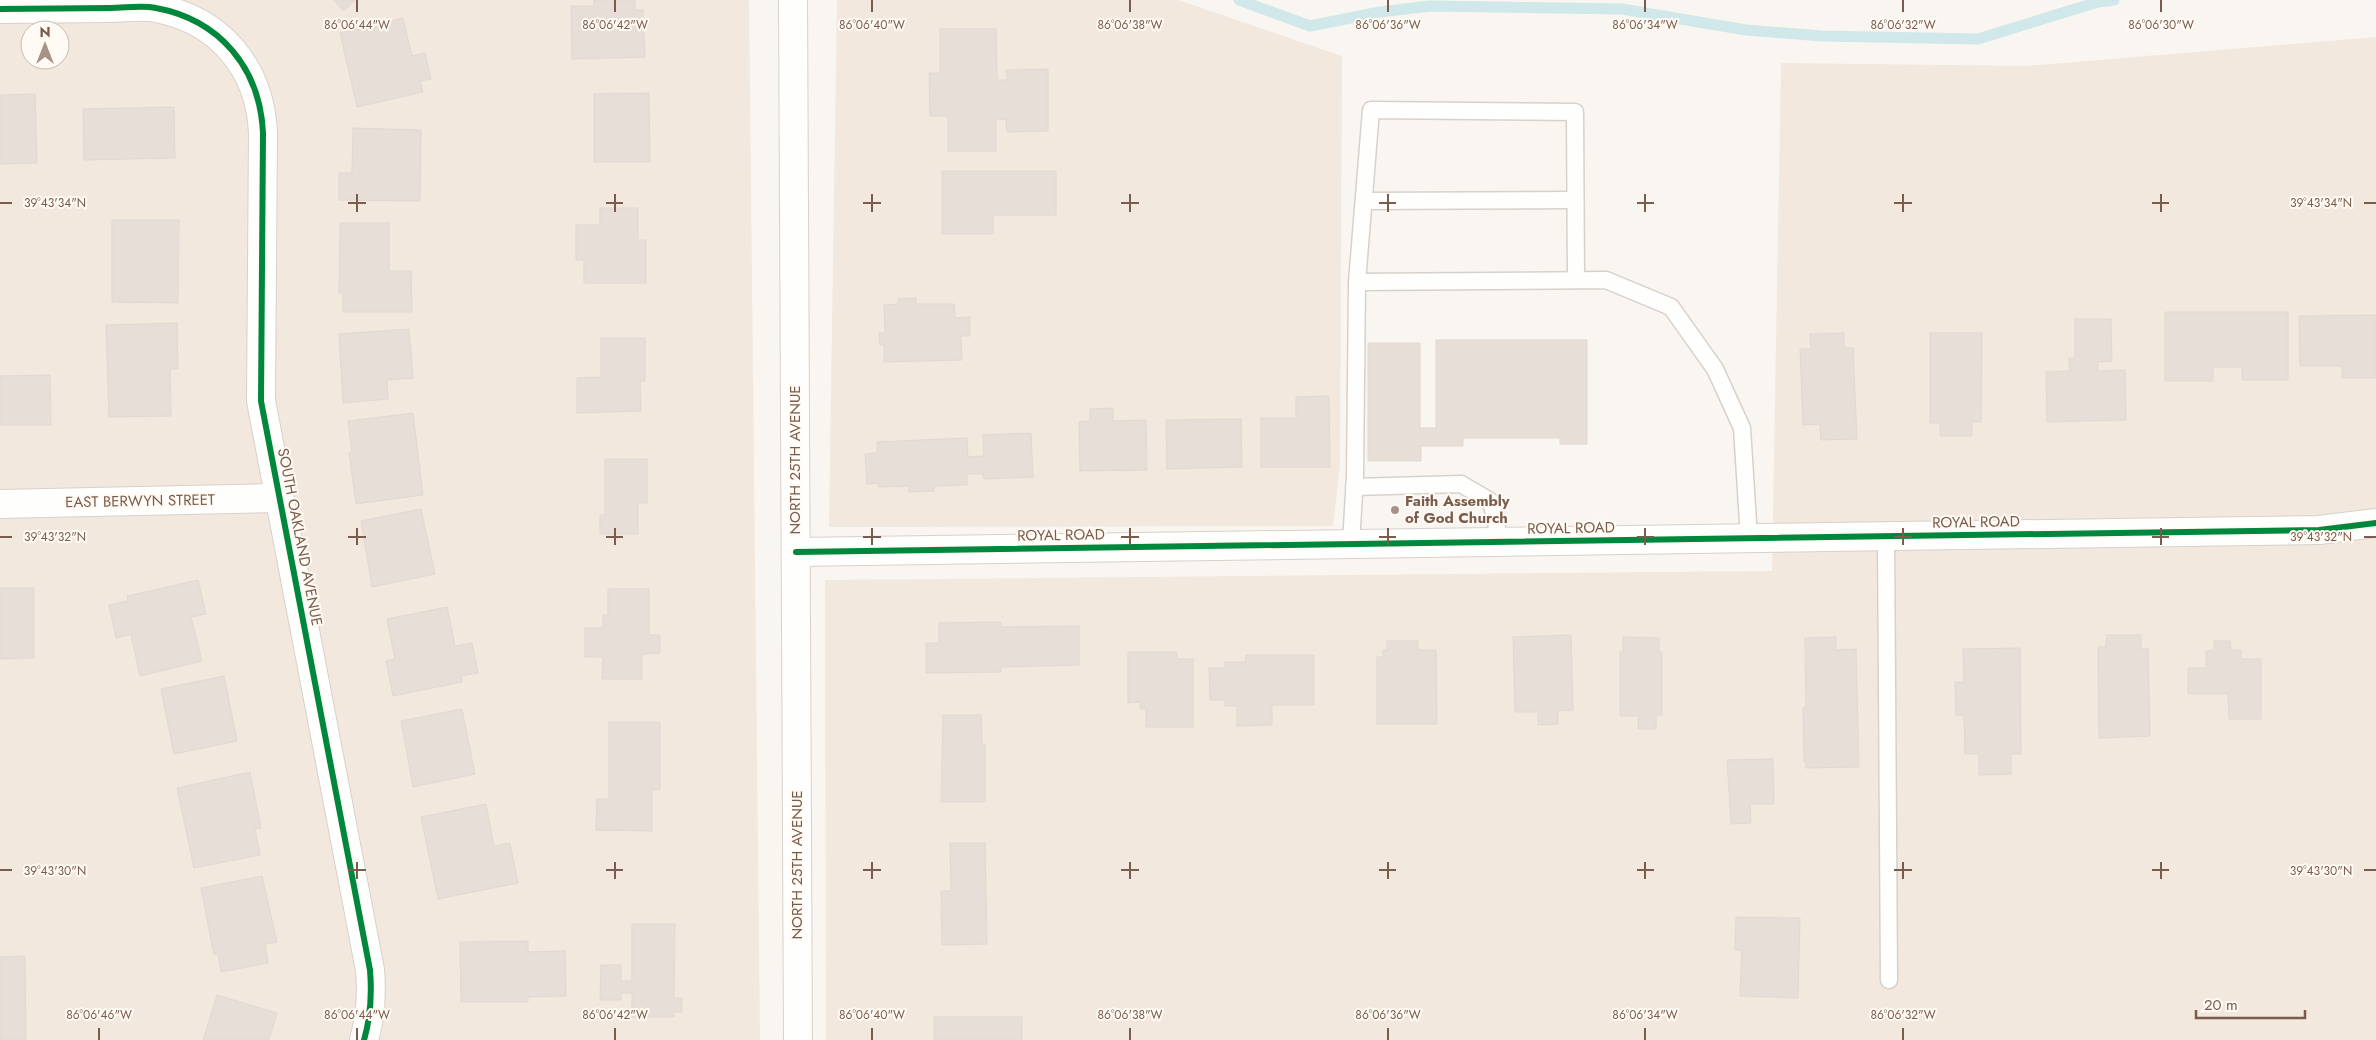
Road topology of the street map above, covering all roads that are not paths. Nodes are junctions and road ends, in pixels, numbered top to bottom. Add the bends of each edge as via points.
1 (793, 0) edge
2 (0, 10) edge
3 (1576, 200) junction
4 (1364, 201) junction
5 (1576, 280) junction
6 (1357, 282) junction
7 (1354, 487) junction
8 (280, 498) junction
9 (0, 504) edge
10 (2376, 523) edge
11 (1886, 536) junction
12 (1749, 538) junction
13 (1499, 542) junction
14 (1351, 544) junction
15 (796, 552) junction
16 (1889, 980) dead end
17 (364, 1040) edge
18 (798, 1040) edge

1 - 15 street, NORTH 25TH AVENUE
2 - 8 street, SOUTH OAKLAND AVENUE via 155,7 193,18 226,43 254,84 262,114 260,374 264,420
3 - 4 lane
3 - 4 lane via 1574,112 1371,110
3 - 5 lane
4 - 6 lane
5 - 6 lane
5 - 12 lane via 1606,280 1671,307 1715,369 1742,428
6 - 7 lane
7 - 13 lane via 1461,484 1490,501
7 - 14 lane
8 - 9 street, EAST BERWYN STREET
8 - 17 street, SOUTH OAKLAND AVENUE via 370,970 372,995
10 - 11 street, ROYAL ROAD via 2320,530
11 - 12 street, ROYAL ROAD
11 - 16 lane
12 - 13 street, ROYAL ROAD
13 - 14 street, ROYAL ROAD
14 - 15 street, ROYAL ROAD
15 - 18 street, NORTH 25TH AVENUE

